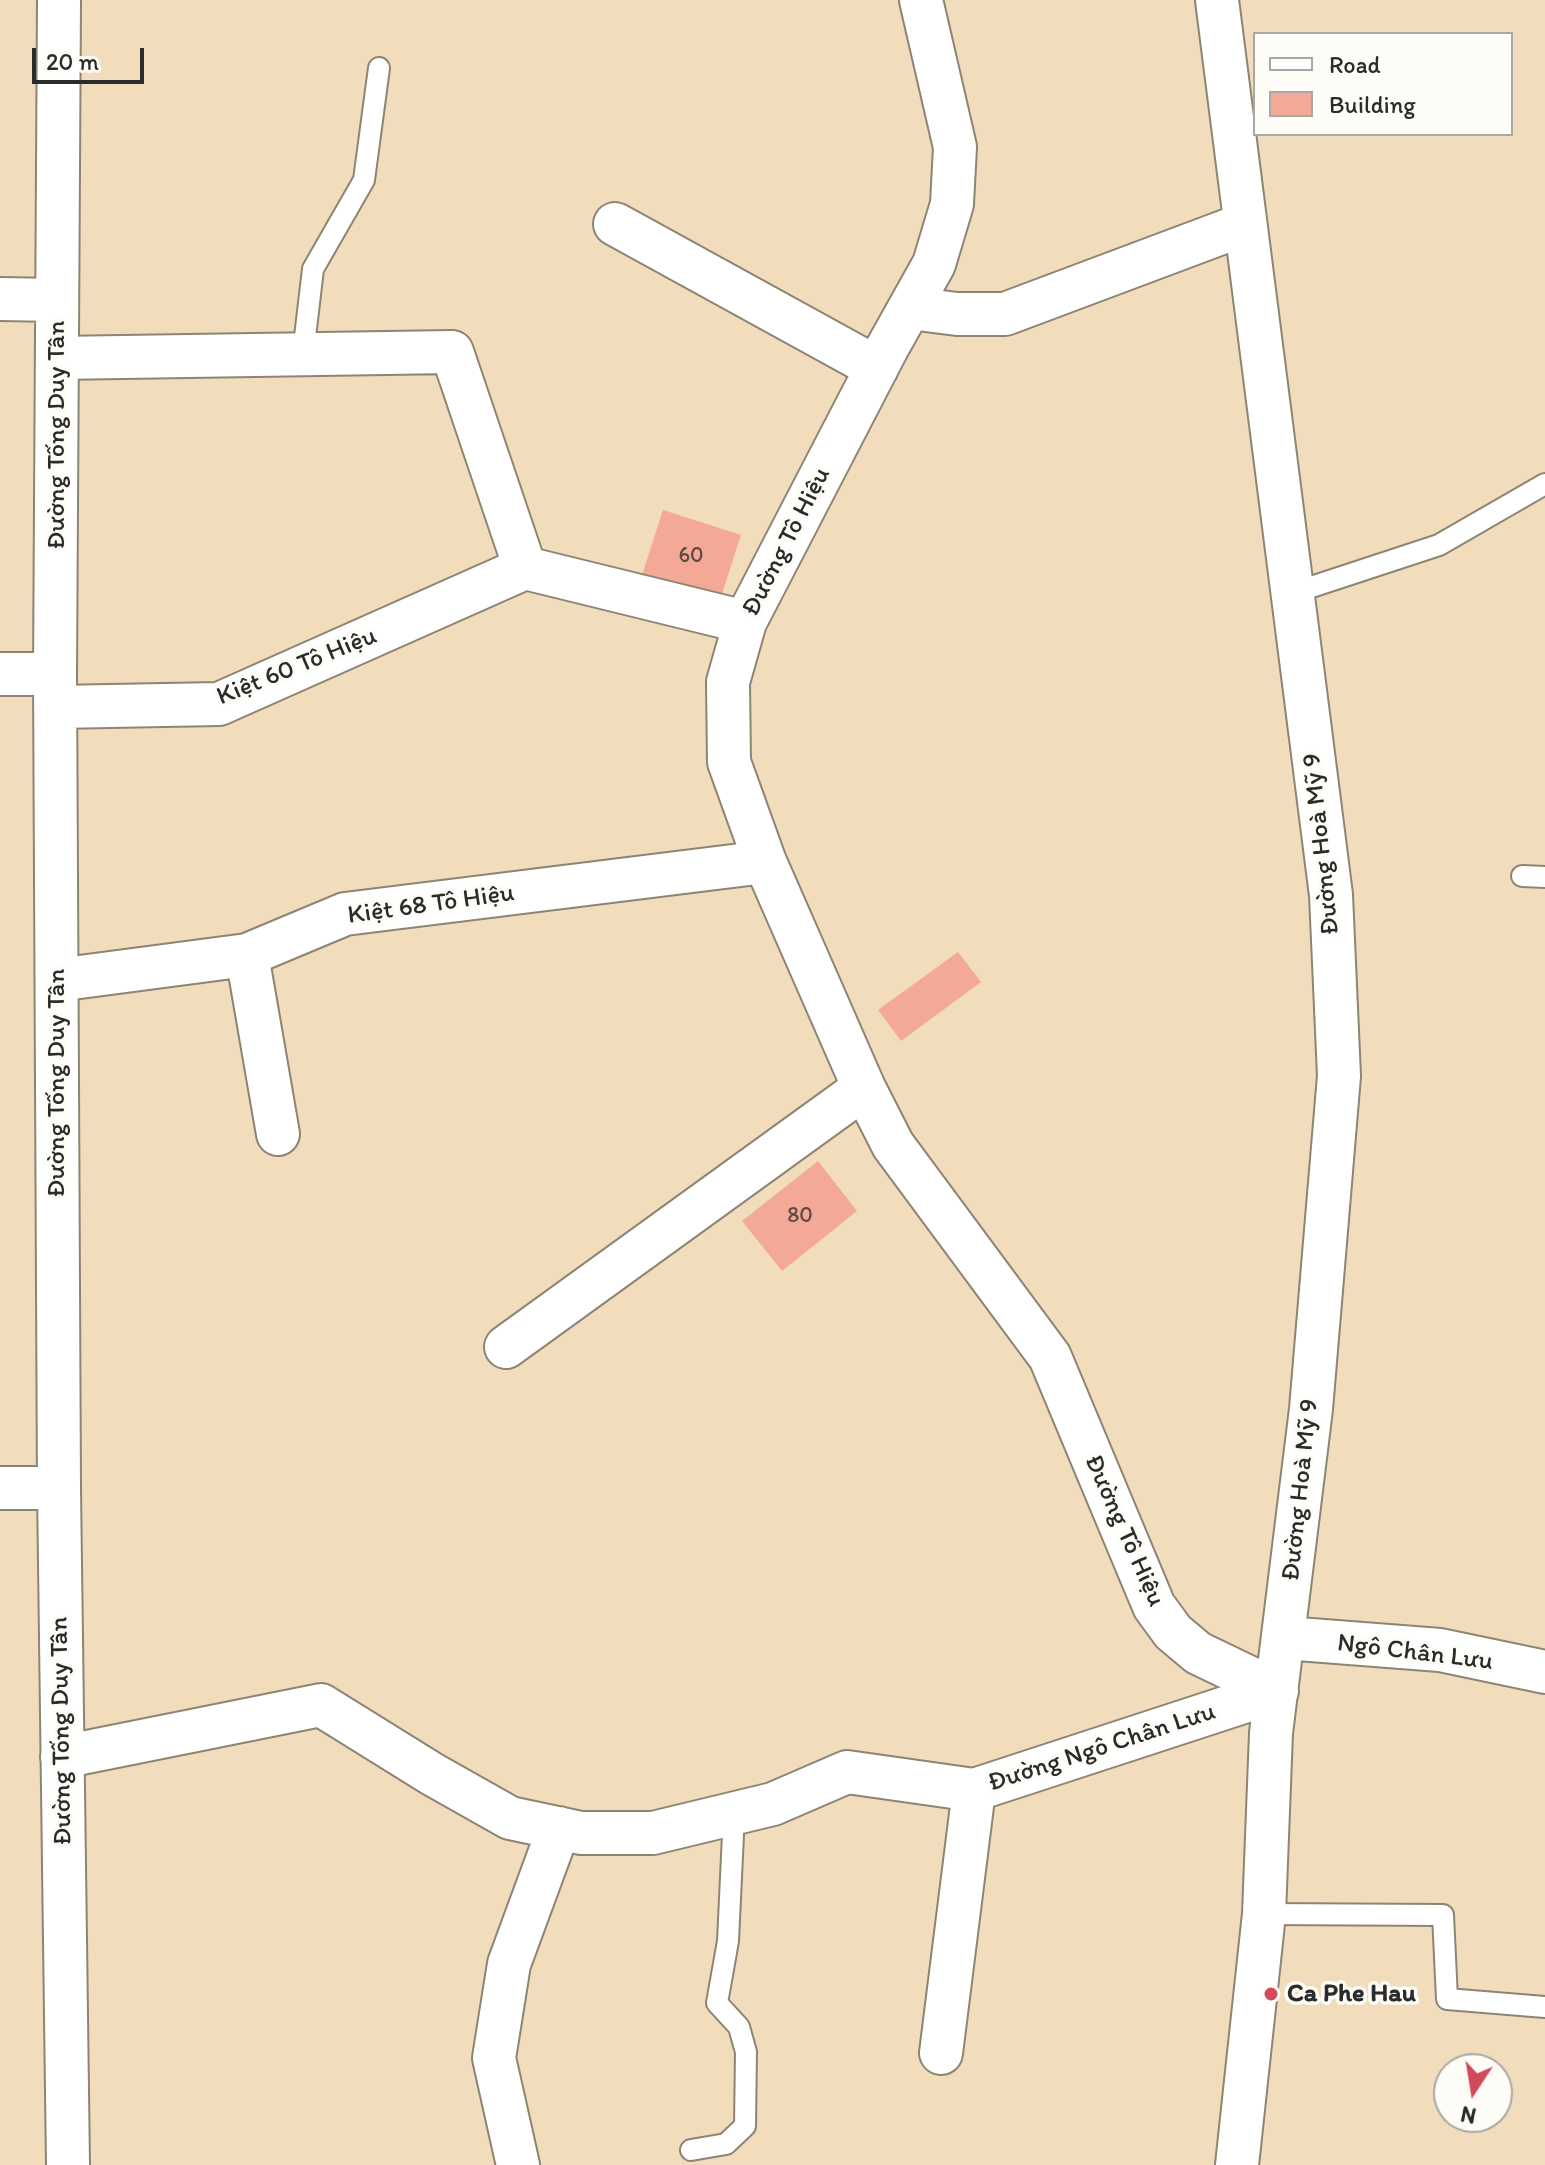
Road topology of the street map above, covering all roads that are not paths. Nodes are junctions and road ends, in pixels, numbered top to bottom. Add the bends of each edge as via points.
1 (59, 0) edge
2 (921, 0) edge
3 (1217, 0) edge
4 (379, 68) dead end
5 (615, 224) dead end
6 (1245, 224) junction
7 (0, 299) edge
8 (57, 300) junction
9 (910, 308) junction
10 (303, 354) junction
11 (57, 358) junction
12 (877, 368) junction
13 (1545, 484) edge
14 (525, 568) junction
15 (1293, 593) junction
16 (745, 622) junction
17 (0, 674) edge
18 (55, 690) junction
19 (765, 862) junction
20 (1522, 876) dead end
21 (1545, 877) edge
22 (247, 955) junction
23 (57, 980) junction
24 (864, 1088) junction
25 (278, 1134) dead end
26 (506, 1347) dead end
27 (0, 1488) edge
28 (59, 1488) junction
29 (1285, 1638) junction
30 (1545, 1672) edge
31 (1277, 1691) junction
32 (62, 1757) junction
33 (974, 1790) junction
34 (734, 1813) junction
35 (559, 1828) junction
36 (1264, 1914) junction
37 (1545, 2007) edge
38 (941, 2053) dead end
39 (691, 2150) dead end
40 (68, 2165) edge
41 (518, 2165) edge
42 (1237, 2165) edge

1 - 8 street, Đường Tống Duy Tân
2 - 9 street, Đường Tô Hiệu via 955,147 952,204 934,264
3 - 6 street, Đường Hoà Mỹ 9
4 - 10 lane via 364,180 313,269
5 - 12 street
6 - 9 street via 1005,314
6 - 15 street, Đường Hoà Mỹ 9
7 - 8 street
8 - 11 street, Đường Tống Duy Tân
9 - 12 street, Đường Tô Hiệu
10 - 11 street
10 - 14 street via 452,352
11 - 18 street, Đường Tống Duy Tân
12 - 16 street, Đường Tô Hiệu
13 - 15 lane via 1439,545
14 - 16 street
14 - 18 street, Kiệt 60 Tô Hiệu via 219,704
15 - 29 street, Đường Hoà Mỹ 9 via 1331,895 1339,1076
16 - 19 street, Đường Tô Hiệu via 728,682 729,762
17 - 18 street, Kiệt 60 Tô Hiệu
18 - 23 street, Đường Tống Duy Tân
19 - 22 street, Kiệt 68 Tô Hiệu via 345,914
19 - 24 street, Đường Tô Hiệu
20 - 21 lane
22 - 23 street, Kiệt 68 Tô Hiệu
22 - 25 street
23 - 28 street, Đường Tống Duy Tân
24 - 26 street
24 - 31 street, Đường Tô Hiệu via 893,1145 1050,1357 1154,1606 1198,1653
27 - 28 street
28 - 32 street, Đường Tống Duy Tân
29 - 30 street, Ngô Chân Lưu via 1440,1650
29 - 31 street, Đường Hoà Mỹ 9
31 - 33 street, Đường Ngô Chân Lưu
31 - 36 street
32 - 35 street, Đường Ngô Chân Lưu via 321,1705 510,1818
32 - 40 street, Đường Tống Duy Tân
33 - 34 street, Đường Ngô Chân Lưu via 847,1772 773,1804
33 - 38 street
34 - 35 street, Đường Ngô Chân Lưu via 653,1833
34 - 39 lane via 728,1941 717,2003 739,2027 746,2052 745,2126 726,2144
35 - 41 street via 509,1964 494,2058
36 - 37 lane via 1443,1915 1447,1999
36 - 42 street

